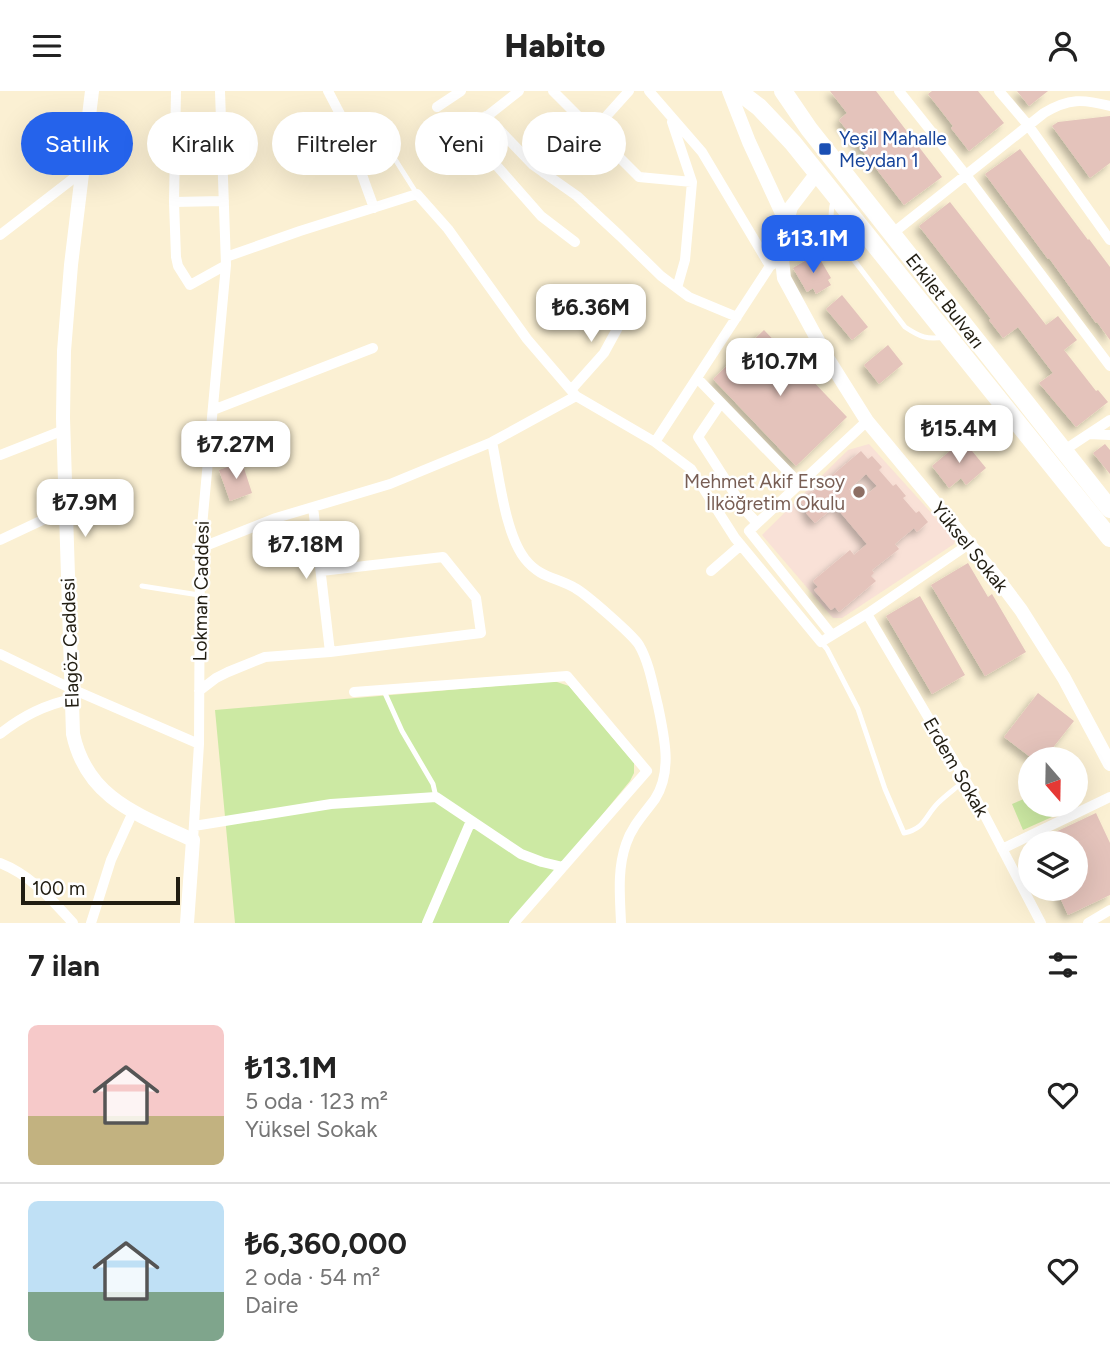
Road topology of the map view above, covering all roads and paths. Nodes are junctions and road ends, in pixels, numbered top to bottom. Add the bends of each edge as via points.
1 (92, 91) edge
2 (176, 91) edge
3 (220, 91) edge
4 (328, 91) edge
5 (461, 91) edge
6 (519, 91) edge
7 (553, 91) edge
8 (629, 91) edge
9 (649, 91) edge
10 (729, 91) edge
11 (738, 91) edge
12 (783, 91) edge
13 (899, 91) edge
14 (999, 91) edge
15 (1110, 106) edge
16 (437, 107) dead end
17 (90, 112) edge
18 (491, 112) edge
19 (574, 112) edge
20 (610, 112) edge
21 (670, 116) junction
22 (1027, 125) junction
23 (508, 139) edge
24 (793, 143) junction
25 (522, 154) edge
26 (626, 164) edge
27 (401, 169) edge
28 (817, 173) junction
29 (78, 175) edge
30 (83, 175) edge
31 (505, 175) edge
32 (547, 175) edge
33 (965, 175) junction
34 (692, 182) junction
35 (417, 194) junction
36 (835, 195) junction
37 (224, 201) junction
38 (174, 202) junction
39 (791, 207) junction
40 (374, 208) junction
41 (786, 222) junction
42 (893, 233) junction
43 (0, 235) edge
44 (1110, 240) edge
45 (575, 242) dead end
46 (226, 261) junction
47 (776, 263) junction
48 (677, 288) junction
49 (598, 295) dead end
50 (737, 317) junction
51 (948, 337) junction
52 (373, 348) dead end
53 (1110, 366) edge
54 (698, 378) junction
55 (574, 393) junction
56 (721, 403) junction
57 (213, 410) junction
58 (1110, 420) edge
59 (867, 421) junction
60 (64, 430) junction
61 (1089, 434) junction
62 (1110, 435) edge
63 (492, 442) junction
64 (655, 442) junction
65 (1063, 451) junction
66 (0, 455) edge
67 (800, 484) junction
68 (313, 507) junction
69 (66, 509) junction
70 (1110, 509) edge
71 (757, 523) junction
72 (1110, 538) edge
73 (0, 540) edge
74 (969, 544) junction
75 (741, 545) junction
76 (200, 548) junction
77 (321, 571) junction
78 (711, 571) dead end
79 (142, 586) dead end
80 (200, 595) junction
81 (867, 614) junction
82 (832, 635) junction
83 (821, 642) junction
84 (330, 652) junction
85 (0, 654) edge
86 (383, 689) junction
87 (200, 691) junction
88 (355, 692) dead end
89 (72, 694) junction
90 (0, 734) edge
91 (199, 744) junction
92 (1110, 764) edge
93 (965, 780) junction
94 (436, 797) junction
95 (1110, 797) edge
96 (133, 812) junction
97 (471, 821) junction
98 (194, 833) junction
99 (1002, 849) junction
100 (0, 863) edge
101 (563, 867) junction
102 (1110, 910) edge
103 (73, 923) edge
104 (91, 923) edge
105 (187, 923) edge
106 (427, 923) edge
107 (514, 923) edge
108 (621, 923) edge
109 (1041, 923) edge
110 (1088, 923) edge

1 - 17 street, Elagöz Caddesi
2 - 38 street
3 - 37 street, Lokman Caddesi
4 - 40 street
5 - 16 street
6 - 18 street
7 - 19 street
8 - 20 street
9 - 21 street
10 - 41 street
11 - 24 main road, Erkilet Bulvarı
12 - 42 main road, Erkilet Bulvarı
13 - 33 street
14 - 22 street
15 - 22 street via 1085,100 1064,103
21 - 34 street
21 - 47 street via 702,152
22 - 33 street
22 - 44 street
23 - 25 street
24 - 28 main road, Erkilet Bulvarı
24 - 39 street via 804,167
26 - 34 street via 639,177
27 - 35 lane
28 - 36 main road, Erkilet Bulvarı
28 - 39 street, Yüksel Sokak
29 - 43 street
30 - 60 street, Elagöz Caddesi via 67,308
31 - 45 street via 541,216
32 - 48 street via 577,196
33 - 42 street
33 - 53 street
34 - 48 street via 685,260
35 - 40 street
35 - 55 street
36 - 51 main road, Erkilet Bulvarı
36 - 51 lane via 830,210 840,242 905,327 933,339
37 - 38 street
37 - 46 street, Lokman Caddesi
38 - 46 street via 176,257 190,285
39 - 41 street, Yüksel Sokak
40 - 46 street
41 - 47 street, Yüksel Sokak
42 - 65 main road, Erkilet Bulvarı
46 - 57 street, Lokman Caddesi
47 - 50 street
47 - 59 street, Yüksel Sokak
48 - 50 street
49 - 55 street via 627,311
50 - 54 street
51 - 72 main road, Erkilet Bulvarı
52 - 57 street
54 - 56 street
54 - 64 street
55 - 63 street
55 - 64 street
56 - 67 street
56 - 71 street via 698,437
57 - 76 street, Lokman Caddesi
58 - 61 street
59 - 67 street
59 - 74 street, Yüksel Sokak
60 - 66 street
60 - 69 street, Elagöz Caddesi
61 - 62 street
61 - 65 street
63 - 68 street via 390,484
63 - 108 street via 510,528 525,559 542,574 583,592 638,643 652,681 666,771 624,852
64 - 75 street via 691,469
65 - 70 main road, Erkilet Bulvarı
67 - 71 street
68 - 76 street
68 - 77 street
69 - 73 street
69 - 89 street, Elagöz Caddesi
71 - 82 street via 749,531
74 - 81 street
74 - 92 street, Yüksel Sokak via 1043,644
75 - 78 street
75 - 83 street
76 - 80 street, Lokman Caddesi
77 - 84 street
77 - 84 street via 443,557 476,598 481,633
79 - 80 lane
80 - 87 street, Lokman Caddesi
81 - 82 street
81 - 93 street, Erdem Sokak
82 - 83 street
83 - 93 lane via 858,709 904,833 924,823 936,805
84 - 87 street via 265,657 228,671
85 - 89 street
86 - 88 street
86 - 94 lane
86 - 101 street via 567,676 647,772
87 - 91 street, Lokman Caddesi
89 - 90 street
89 - 91 street
89 - 96 street, Elagöz Caddesi via 73,734 85,767 105,792
91 - 98 street, Lokman Caddesi
93 - 99 street, Erdem Sokak
94 - 97 street
94 - 98 street via 331,804
95 - 99 street
96 - 98 street, Elagöz Caddesi
96 - 104 street via 111,860
97 - 101 street via 521,854
97 - 106 street
98 - 105 street
99 - 109 street, Erdem Sokak
100 - 103 street via 37,885
101 - 107 street
102 - 110 street

